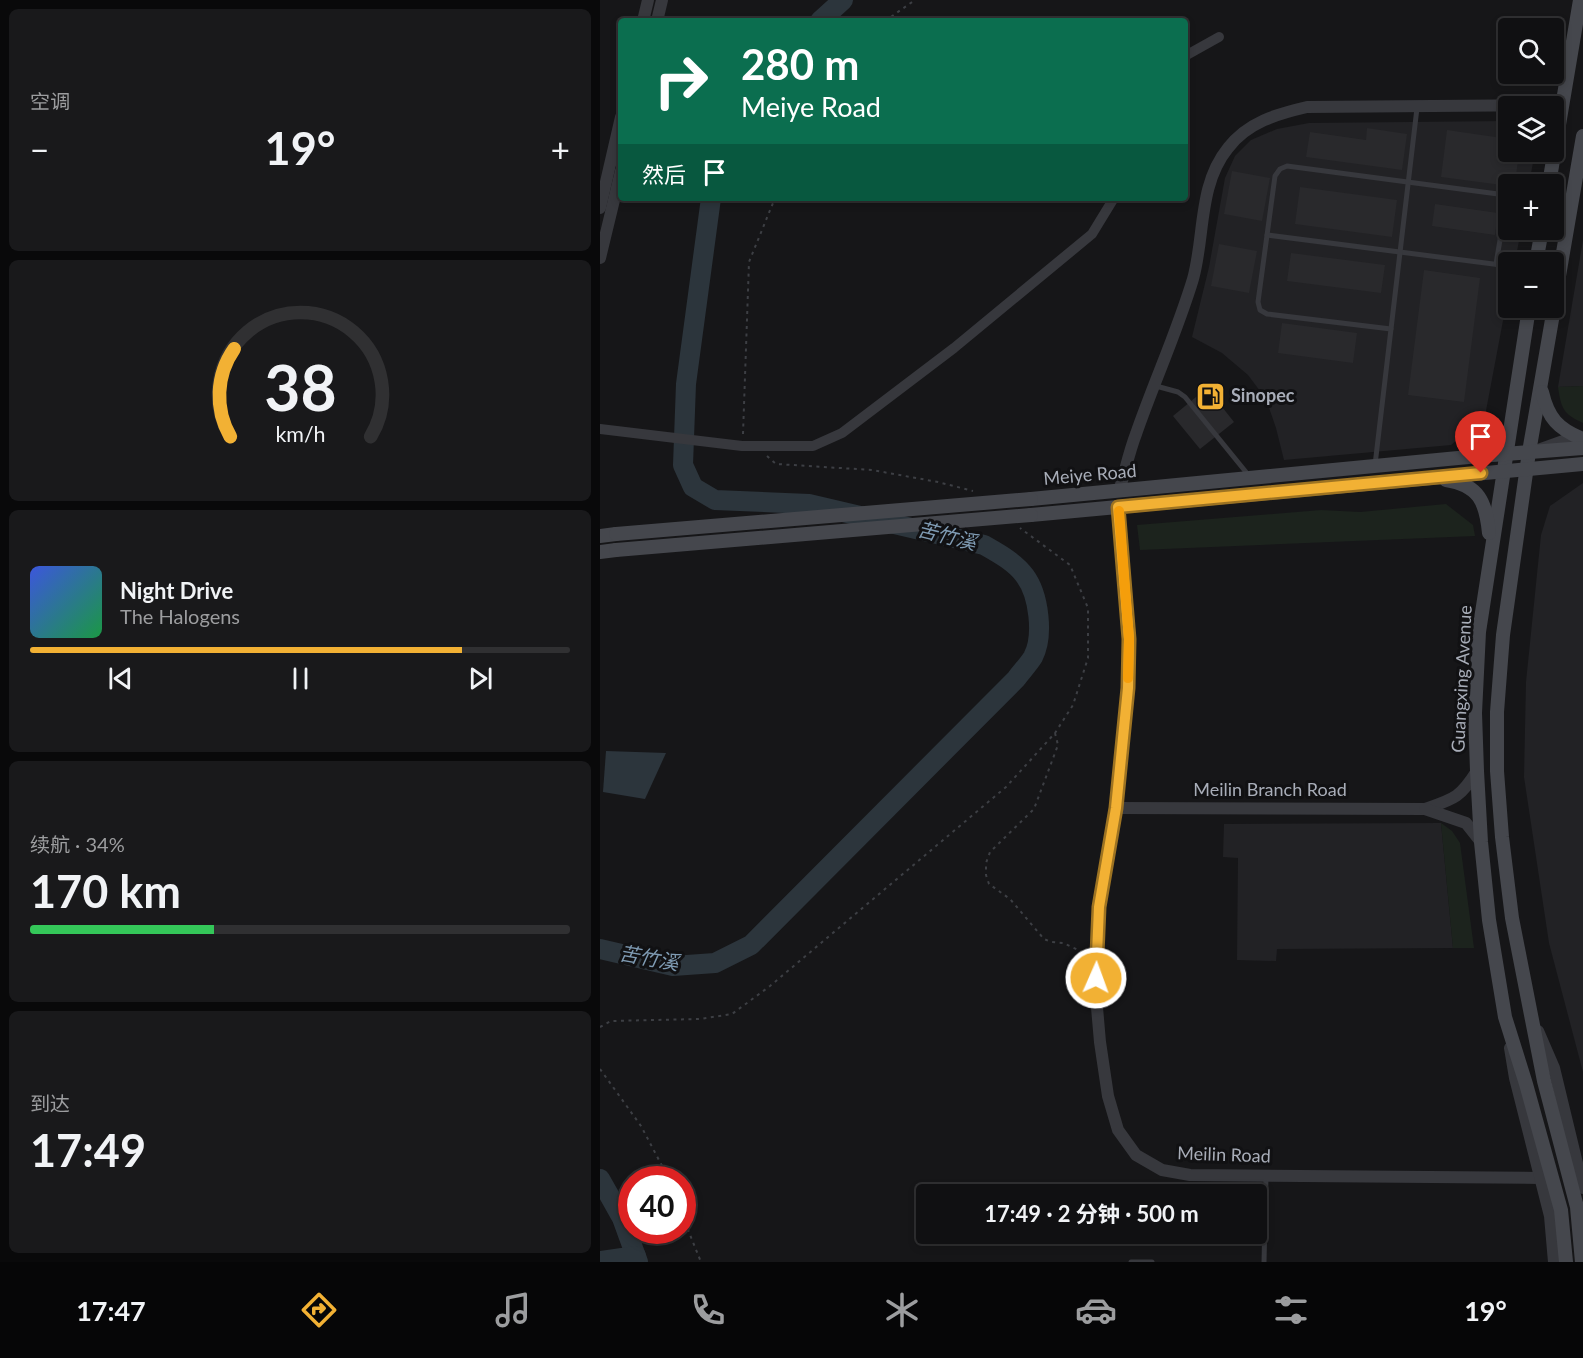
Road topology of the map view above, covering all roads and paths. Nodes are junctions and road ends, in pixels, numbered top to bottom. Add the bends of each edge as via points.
1 (648, 0) edge
2 (662, 0) edge
3 (915, 0) edge
4 (1580, 0) edge
5 (644, 18) edge
6 (658, 18) edge
7 (889, 18) edge
8 (1219, 37) dead end
9 (1188, 54) edge
10 (1564, 96) edge
11 (1498, 105) edge
12 (1417, 106) junction
13 (618, 130) edge
14 (1583, 136) edge
15 (1408, 182) junction
16 (618, 183) edge
17 (774, 201) edge
18 (1112, 201) edge
19 (600, 208) edge
20 (1267, 235) junction
21 (1400, 252) junction
22 (1563, 252) edge
23 (600, 258) edge
24 (1496, 264) joint
25 (1527, 318) edge
26 (1552, 318) edge
27 (1391, 329) junction
28 (1540, 385) junction
29 (1154, 386) junction
30 (600, 429) edge
31 (1580, 436) edge
32 (742, 446) junction
33 (768, 447) junction
34 (1583, 448) edge
35 (1529, 452) junction
36 (1505, 454) junction
37 (1583, 464) edge
38 (1375, 466) junction
39 (1527, 470) junction
40 (1503, 471) junction
41 (1251, 478) junction
42 (1420, 478) junction
43 (1119, 491) junction
44 (980, 496) dead end
45 (1118, 507) junction
46 (1014, 523) dead end
47 (600, 536) edge
48 (1491, 550) junction
49 (600, 552) edge
50 (1514, 559) junction
51 (1055, 733) junction
52 (1477, 771) junction
53 (1116, 808) junction
54 (1425, 808) junction
55 (1481, 842) junction
56 (1097, 959) junction
57 (1529, 1011) junction
58 (1505, 1017) junction
59 (600, 1027) edge
60 (600, 1069) edge
61 (662, 1166) edge
62 (1266, 1176) junction
63 (1541, 1178) junction
64 (1583, 1188) edge
65 (694, 1244) edge
66 (701, 1262) edge
67 (1131, 1262) edge
68 (1152, 1262) edge
69 (1264, 1262) edge
70 (1554, 1262) edge
71 (1566, 1262) edge
72 (1582, 1262) edge

1 - 5 street
2 - 6 street
3 - 7 path
4 - 10 main road
8 - 9 street
11 - 12 street
12 - 15 lane
12 - 29 street via 1307,107 1274,114 1228,147 1214,169 1193,276
13 - 19 street
14 - 22 main road, Guangxing Avenue
15 - 20 lane via 1287,166 1275,176
15 - 21 lane
15 - 24 lane via 1504,198
16 - 23 street
17 - 32 path via 749,262
18 - 33 street via 1092,234 954,348 842,433 813,446
20 - 21 lane
20 - 27 lane via 1260,310
21 - 24 lane
21 - 27 lane
25 - 36 main road, Guangxing Avenue
26 - 28 main road, Guangxing Avenue
27 - 38 lane
28 - 31 main road via 1550,416
28 - 35 main road, Guangxing Avenue
29 - 41 lane via 1185,398
29 - 43 street
30 - 32 street
31 - 35 street
32 - 33 street
33 - 44 path via 767,458 776,464 872,470 971,489
34 - 35 main road, Meiye Road
35 - 36 main road, Meiye Road
35 - 39 main road, Guangxing Avenue
36 - 38 main road, Meiye Road
36 - 40 main road, Guangxing Avenue
37 - 39 main road, Meiye Road
38 - 41 main road, Meiye Road
39 - 40 main road, Meiye Road
39 - 50 main road, Guangxing Avenue
40 - 42 main road, Meiye Road
40 - 48 main road, Guangxing Avenue
41 - 43 main road, Meiye Road
42 - 45 main road, Meiye Road
42 - 48 main road via 1449,480 1479,495 1486,512
43 - 47 main road, Meiye Road, bridge
45 - 49 main road, Meiye Road, bridge
45 - 53 street, Meilin Road via 1129,639
46 - 51 path via 1070,565 1088,608 1089,658 1073,705
48 - 50 main road via 1504,544 1512,550
48 - 52 main road, Guangxing Avenue via 1479,632
50 - 57 main road, Guangxing Avenue via 1503,635 1497,771 1512,918
51 - 56 path via 1058,745 1034,809 990,852 986,875 989,884 1011,899 1044,939 1063,942
51 - 59 path via 1006,787 732,1014 700,1019 611,1021
52 - 54 street via 1458,796
52 - 55 main road, Guangxing Avenue
53 - 54 street, Meilin Branch Road
53 - 56 street, Meilin Road via 1099,907
54 - 55 street via 1466,823
55 - 58 main road, Guangxing Avenue
56 - 62 street, Meilin Road via 1096,996 1107,1096 1118,1130 1136,1155 1162,1170 1190,1175
57 - 64 street, Guangxing Avenue via 1554,1068
57 - 72 main road, Guangxing Avenue via 1577,1207
58 - 63 street, Guangxing Avenue via 1515,1078
58 - 71 main road, Guangxing Avenue via 1561,1210
60 - 61 path via 641,1126
62 - 63 street, Meilin Road
62 - 69 lane
63 - 70 street, Guangxing Avenue via 1550,1216
65 - 66 path
67 - 68 lane

